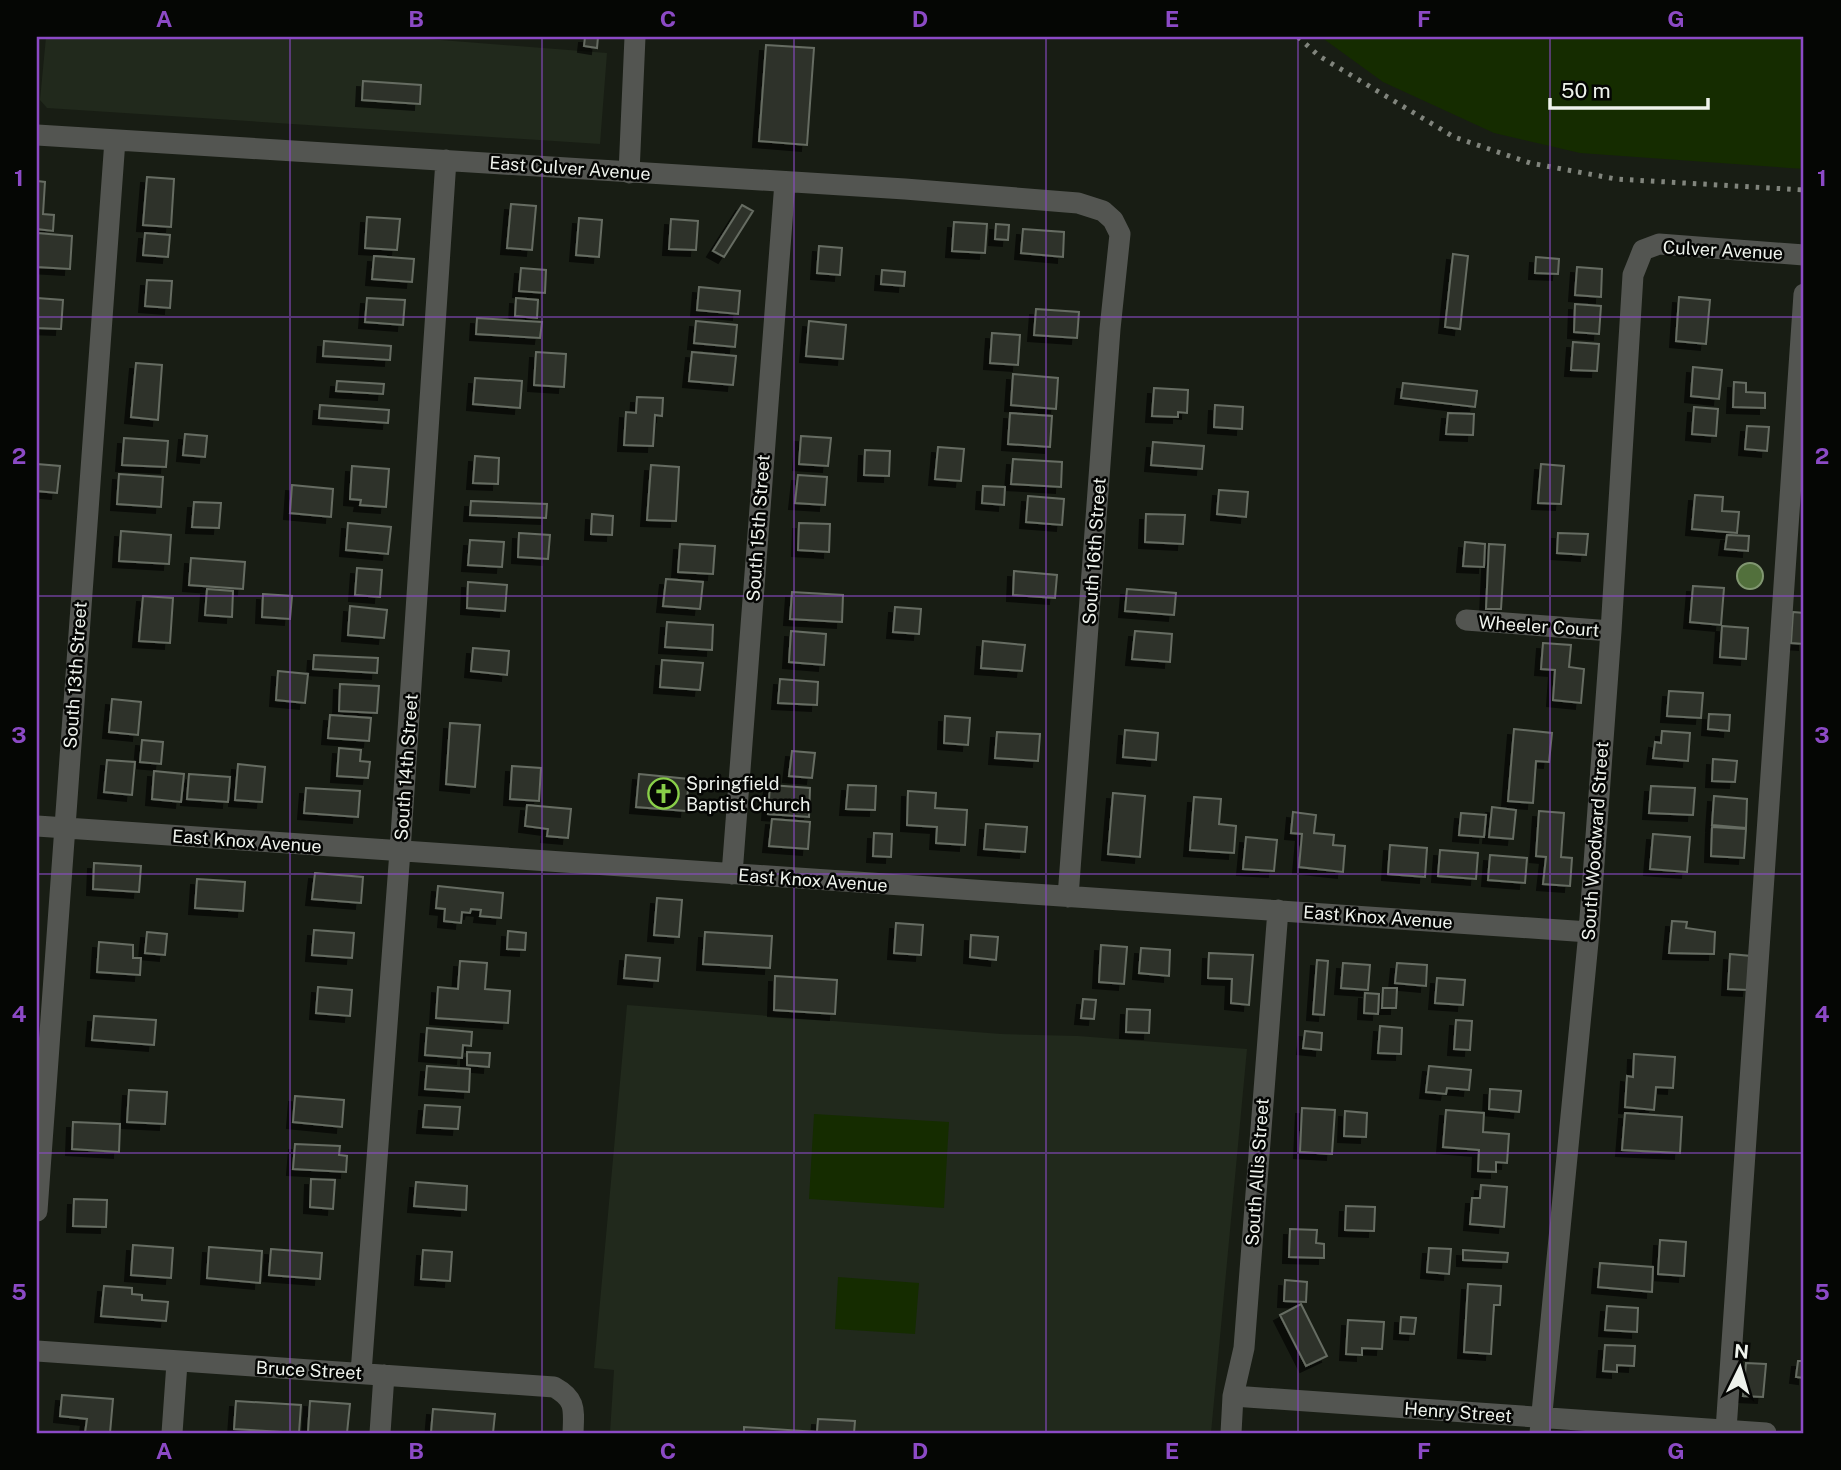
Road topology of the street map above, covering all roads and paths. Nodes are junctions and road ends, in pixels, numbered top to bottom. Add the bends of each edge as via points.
1 (635, 37) edge
2 (37, 135) edge
3 (115, 139) junction
4 (446, 160) junction
5 (629, 173) junction
6 (785, 182) junction
7 (1103, 211) joint
8 (1643, 250) joint
9 (1804, 255) edge
10 (1804, 294) edge
11 (1466, 621) dead end
12 (1611, 631) junction
13 (37, 826) edge
14 (64, 828) junction
15 (400, 851) junction
16 (732, 874) junction
17 (1068, 897) junction
18 (1278, 910) junction
19 (1589, 932) junction
20 (37, 1211) edge
21 (37, 1351) edge
22 (177, 1363) junction
23 (361, 1373) junction
24 (384, 1375) junction
25 (1233, 1396) junction
26 (1541, 1426) edge
27 (1726, 1430) junction
28 (172, 1433) edge
29 (380, 1433) edge
30 (573, 1433) edge
31 (1231, 1433) edge
32 (1766, 1433) edge

1 - 5 street
2 - 3 street, East Culver Avenue
3 - 4 street, East Culver Avenue
3 - 14 street, South 13th Street
4 - 5 street, East Culver Avenue
4 - 15 street, South 14th Street
5 - 6 street, East Culver Avenue
6 - 7 street, East Culver Avenue via 1077,203
6 - 16 street, South 15th Street
7 - 17 street, South 16th Street via 1120,234
8 - 9 street, Culver Avenue via 1659,244
8 - 12 street, South Woodward Street via 1633,275
10 - 27 street
11 - 12 street, Wheeler Court
12 - 19 street, South Woodward Street
13 - 14 street, East Knox Avenue
14 - 15 street, East Knox Avenue
14 - 20 street, South 13th Street
15 - 16 street, East Knox Avenue
15 - 23 street, South 14th Street
16 - 17 street, East Knox Avenue
17 - 18 street, East Knox Avenue
18 - 19 street, East Knox Avenue
18 - 25 street, South Allis Street via 1244,1348
19 - 26 street, South Woodward Street
21 - 22 street, Bruce Street
22 - 23 street, Bruce Street
22 - 28 street
23 - 24 street, Bruce Street
24 - 29 street
24 - 30 street, Bruce Street via 554,1387 575,1404
25 - 26 street, Henry Street
25 - 31 street, South Allis Street
26 - 27 street, Henry Street
27 - 32 street, Henry Street

